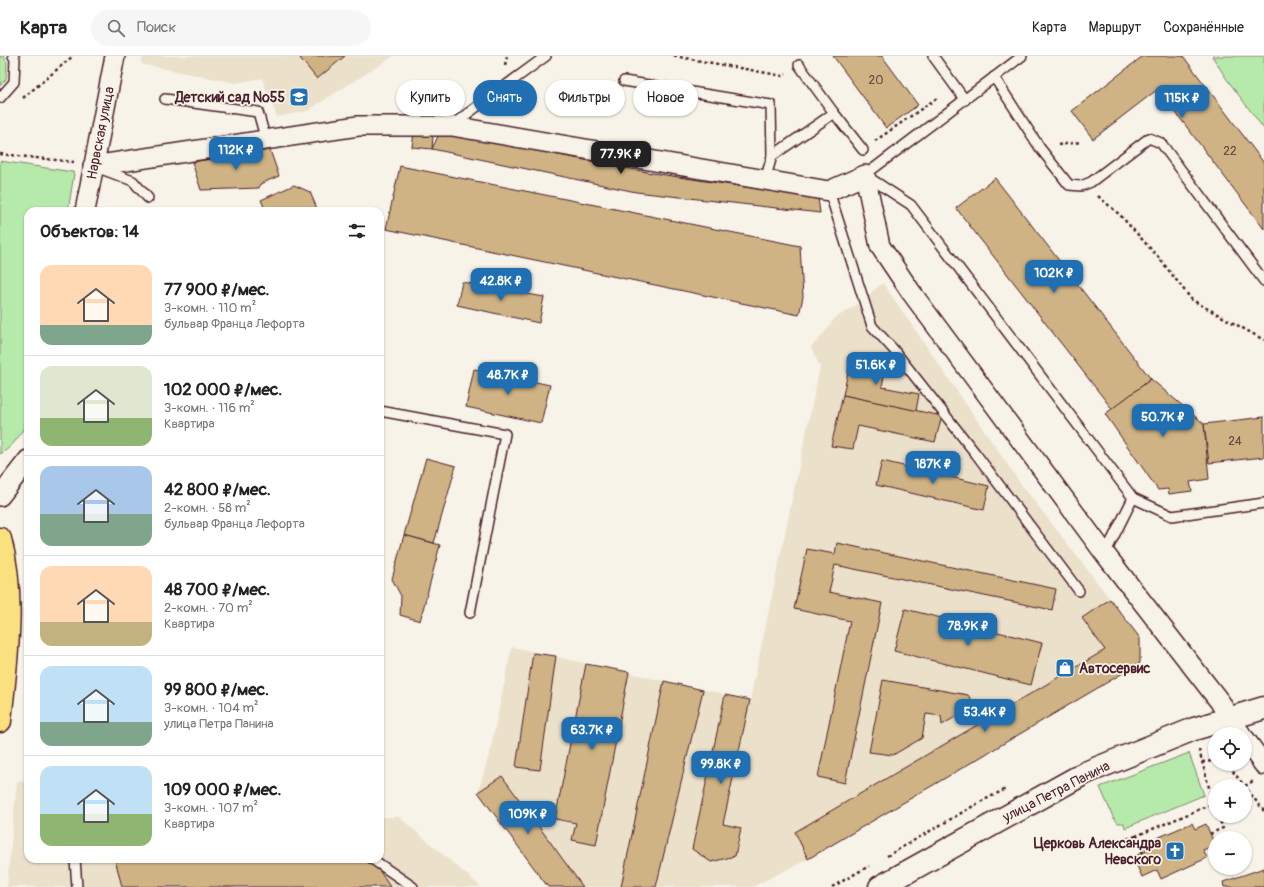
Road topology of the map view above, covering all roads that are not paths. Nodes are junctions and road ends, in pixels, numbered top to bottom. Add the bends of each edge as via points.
1 (13, 56) edge
2 (116, 56) edge
3 (546, 56) edge
4 (933, 56) edge
5 (1022, 56) edge
6 (799, 64) road end
7 (994, 77) junction
8 (625, 81) edge
9 (0, 98) edge
10 (165, 99) dead end
11 (964, 100) junction
12 (834, 112) junction
13 (452, 126) junction
14 (266, 140) junction
15 (863, 150) road end
16 (772, 156) junction
17 (86, 164) junction
18 (865, 175) junction
19 (765, 180) junction
20 (829, 191) junction
21 (148, 198) dead end
22 (85, 207) edge
23 (1264, 281) edge
24 (384, 412) edge
25 (24, 465) edge
26 (0, 496) edge
27 (1133, 498) junction
28 (1264, 503) edge
29 (0, 539) edge
30 (1105, 554) junction
31 (1079, 591) dead end
32 (470, 613) dead end
33 (1264, 708) edge
34 (0, 721) edge
35 (1235, 726) edge
36 (1252, 748) edge
37 (1264, 764) edge
38 (75, 863) edge
39 (378, 863) edge
40 (76, 887) edge
41 (413, 887) edge
42 (880, 887) edge

1 - 9 lane via 16,59 14,82
2 - 17 street, Нарвская улица
3 - 13 lane
4 - 11 lane
5 - 7 lane
6 - 12 lane
7 - 11 lane
7 - 23 lane via 1040,148 1069,185 1081,186 1091,182 1149,138 1161,143
8 - 16 lane via 770,105
10 - 14 lane via 258,112
11 - 18 lane
12 - 15 lane
12 - 16 lane
13 - 14 street via 358,126
13 - 19 street
14 - 17 street
16 - 19 lane
17 - 21 lane via 133,182
17 - 22 street, Нарвская улица
18 - 20 street
18 - 27 lane via 911,205
18 - 30 street via 880,246 911,292
19 - 20 street
20 - 31 lane via 872,326 971,447
24 - 32 lane via 505,434
25 - 26 street
27 - 28 lane via 1172,516
27 - 30 lane
29 - 34 main road via 6,561 9,620
30 - 35 street via 1220,702
33 - 35 main road, улица Петра Панина
35 - 42 main road, улица Петра Панина via 1194,728 1085,773
36 - 37 street
38 - 40 lane
39 - 41 lane

